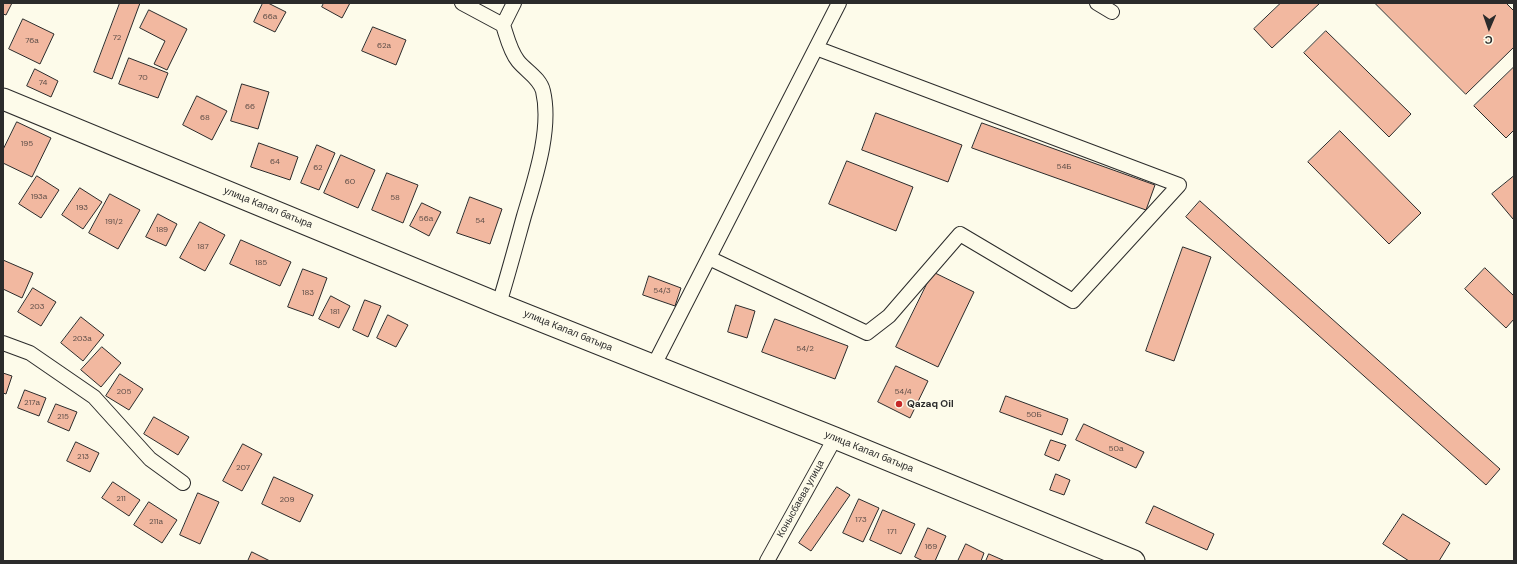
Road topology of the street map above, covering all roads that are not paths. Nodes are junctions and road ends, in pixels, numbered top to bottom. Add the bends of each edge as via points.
1 (462, 3) edge
2 (514, 3) edge
3 (839, 3) edge
4 (1097, 3) edge
5 (1112, 12) dead end
6 (503, 25) junction
7 (816, 48) junction
8 (3, 99) edge
9 (709, 258) junction
10 (500, 304) junction
11 (3, 343) edge
12 (654, 365) junction
13 (835, 438) junction
14 (184, 483) dead end
15 (768, 561) edge
16 (1134, 561) edge

1 - 6 street
2 - 6 street
3 - 7 street
4 - 5 street
6 - 10 street via 518,62 538,80 543,90 545,107 540,161
7 - 9 street
7 - 9 street via 1179,185 1073,301 960,234 889,316 867,333
8 - 10 main road, улица Капал батыра
9 - 12 street
10 - 12 main road, улица Капал батыра
11 - 14 street via 30,353 94,397 150,459
12 - 13 main road, улица Капал батыра
13 - 15 street, Конысбаева улица
13 - 16 main road, улица Капал батыра

